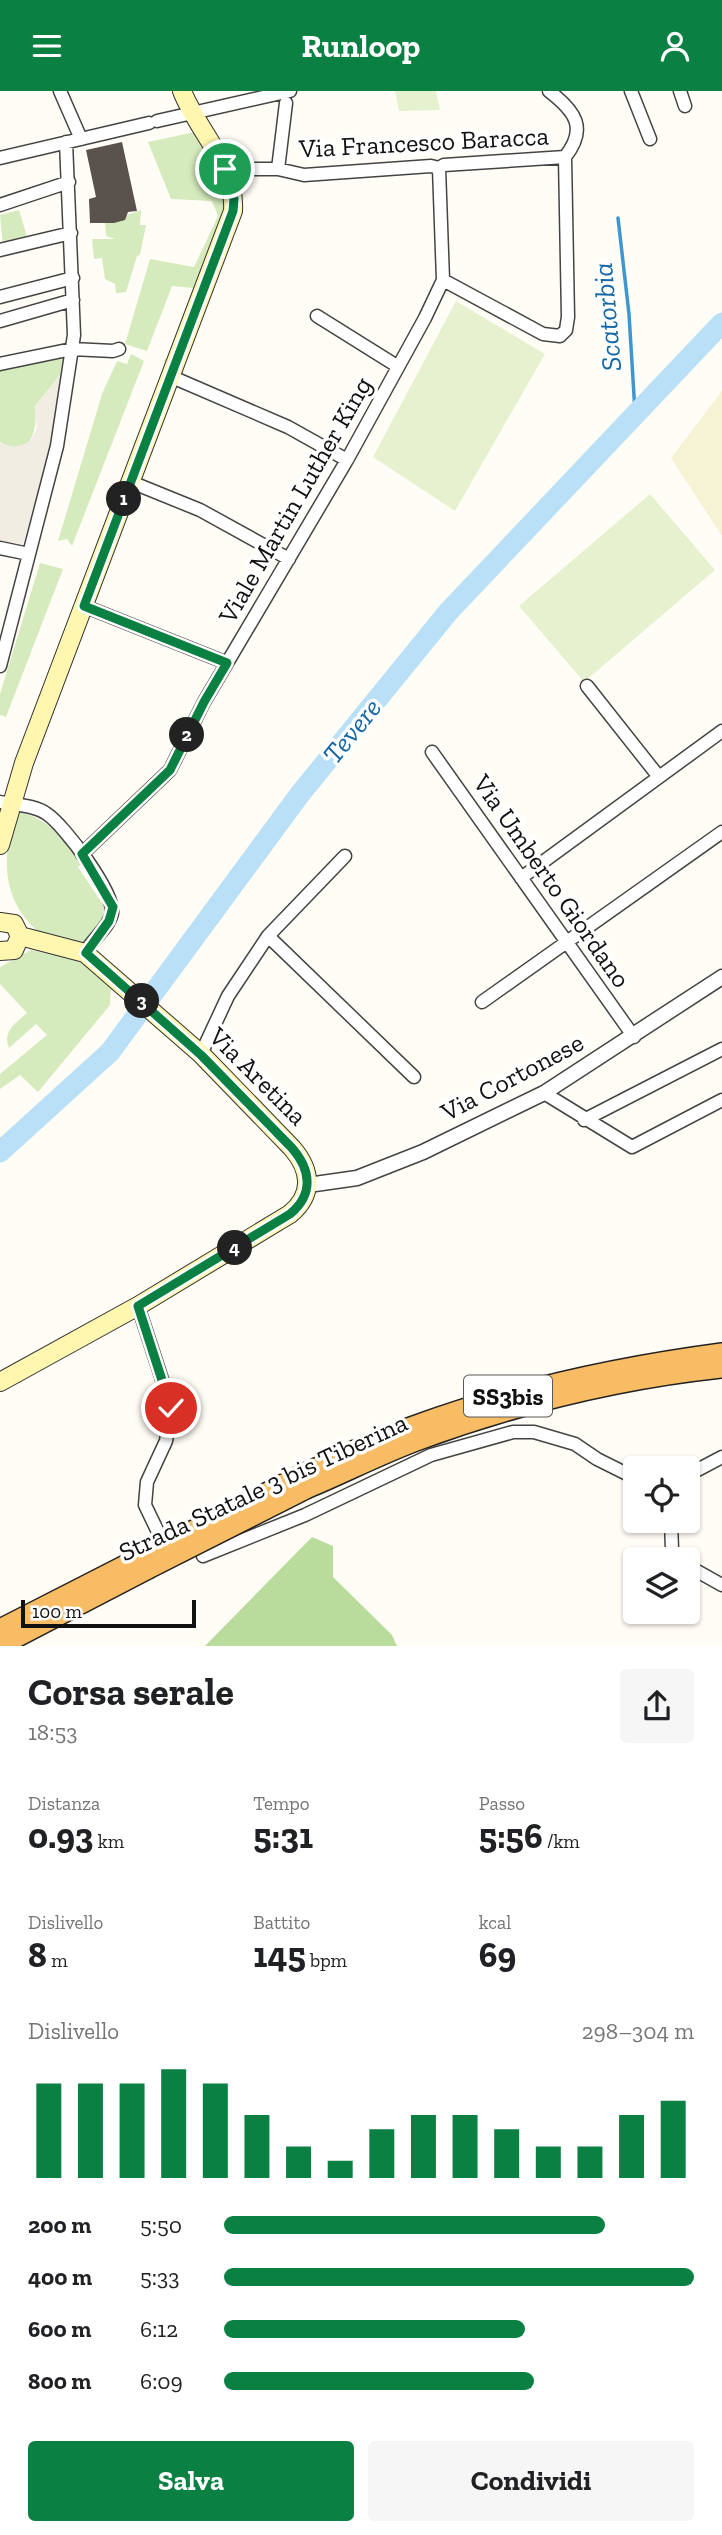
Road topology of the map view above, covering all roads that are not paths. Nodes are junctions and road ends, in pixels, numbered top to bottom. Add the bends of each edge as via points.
1 (60, 91) edge
2 (182, 91) edge
3 (549, 91) edge
4 (631, 91) edge
5 (680, 91) edge
6 (288, 97) edge
7 (685, 106) dead end
8 (192, 112) junction
9 (81, 139) junction
10 (650, 139) dead end
11 (66, 142) junction
12 (565, 157) junction
13 (0, 158) edge
14 (439, 168) junction
15 (225, 169) junction
16 (278, 169) junction
17 (69, 182) junction
18 (0, 205) edge
19 (71, 233) junction
20 (0, 250) edge
21 (72, 278) junction
22 (443, 280) junction
23 (0, 297) edge
24 (73, 300) junction
25 (317, 316) dead end
26 (0, 321) edge
27 (72, 349) junction
28 (119, 349) dead end
29 (0, 364) edge
30 (397, 366) junction
31 (172, 377) junction
32 (347, 460) junction
33 (131, 482) junction
34 (0, 548) edge
35 (29, 554) junction
36 (289, 559) junction
37 (84, 606) junction
38 (227, 663) junction
39 (0, 666) edge
40 (587, 685) dead end
41 (722, 731) edge
42 (432, 752) dead end
43 (659, 777) junction
44 (5, 803) edge
45 (722, 832) edge
46 (0, 845) edge
47 (82, 854) junction
48 (345, 856) dead end
49 (521, 878) junction
50 (2, 916) edge
51 (20, 936) junction
52 (268, 936) junction
53 (568, 943) junction
54 (0, 951) edge
55 (86, 953) junction
56 (722, 977) edge
57 (482, 1002) dead end
58 (634, 1037) junction
59 (722, 1049) edge
60 (201, 1055) junction
61 (414, 1077) dead end
62 (544, 1093) junction
63 (722, 1100) edge
64 (584, 1121) junction
65 (308, 1185) junction
66 (138, 1306) junction
67 (722, 1353) edge
68 (722, 1368) edge
69 (0, 1381) edge
70 (722, 1457) edge
71 (700, 1469) edge
72 (623, 1472) edge
73 (305, 1481) junction
74 (158, 1532) dead end
75 (203, 1556) dead end
76 (144, 1563) junction
77 (700, 1573) edge
78 (722, 1585) edge
79 (0, 1629) edge
80 (0, 1646) edge

1 - 9 street
2 - 8 main road
3 - 12 street via 577,122 576,144
4 - 10 street
5 - 7 street
6 - 8 street
6 - 16 street
8 - 9 street
8 - 15 main road
9 - 11 street
11 - 13 street
11 - 17 street
12 - 14 street, Via Francesco Baracca
12 - 22 street, Via Francesco Baracca via 566,330 560,336 543,334
14 - 16 street, Via Francesco Baracca via 304,175
14 - 22 street
15 - 16 street, Via Francesco Baracca
15 - 31 main road via 233,211
17 - 18 street
17 - 19 street
19 - 20 street
19 - 21 street
21 - 23 street
21 - 24 street
22 - 30 street, Viale Martin Luther King
24 - 26 street
24 - 27 street
25 - 30 street
27 - 28 street
27 - 29 street
27 - 35 street via 59,435
30 - 32 street, Viale Martin Luther King
31 - 32 street via 288,427
31 - 33 main road
32 - 36 street, Viale Martin Luther King
33 - 36 street via 200,510
33 - 37 main road
34 - 35 street
35 - 39 street
36 - 38 street, Viale Martin Luther King
37 - 38 street
37 - 44 main road
38 - 47 street, Viale Martin Luther King via 170,770
40 - 43 street
41 - 43 street
42 - 49 street, Via Umberto Giordano
43 - 49 street
44 - 46 main road
44 - 47 street via 47,813
45 - 53 street
47 - 55 street via 113,907 109,921
48 - 52 street
49 - 53 street, Via Umberto Giordano
50 - 51 main road via 14,923
51 - 54 main road via 14,950
51 - 55 main road, Via Aretina
52 - 60 street via 228,996
52 - 61 street
53 - 57 street
53 - 58 street, Via Umberto Giordano
55 - 60 main road, Via Aretina
56 - 58 street, Via Cortonese
58 - 62 street, Via Cortonese
59 - 64 street
60 - 65 main road, Via Aretina via 303,1161
62 - 64 street
62 - 65 street, Via Cortonese via 423,1152 357,1178
63 - 64 street via 632,1147
65 - 66 main road via 302,1203 290,1214
66 - 69 main road
66 - 74 street via 171,1408 166,1441 148,1482 145,1505
67 - 73 highway, Strada Statale 3 bis Tiberina / SS3bis via 617,1370 468,1407 408,1428
68 - 73 highway, Strada Statale 3 bis Tiberina / SS3bis via 616,1384 472,1421
70 - 71 street
72 - 75 street via 575,1444 534,1432 513,1432 431,1455 305,1515
73 - 76 highway, Strada Statale 3 bis Tiberina / SS3bis, bridge
76 - 79 highway, Strada Statale 3 bis Tiberina / SS3bis
76 - 80 highway, Strada Statale 3 bis Tiberina / SS3bis
77 - 78 street

